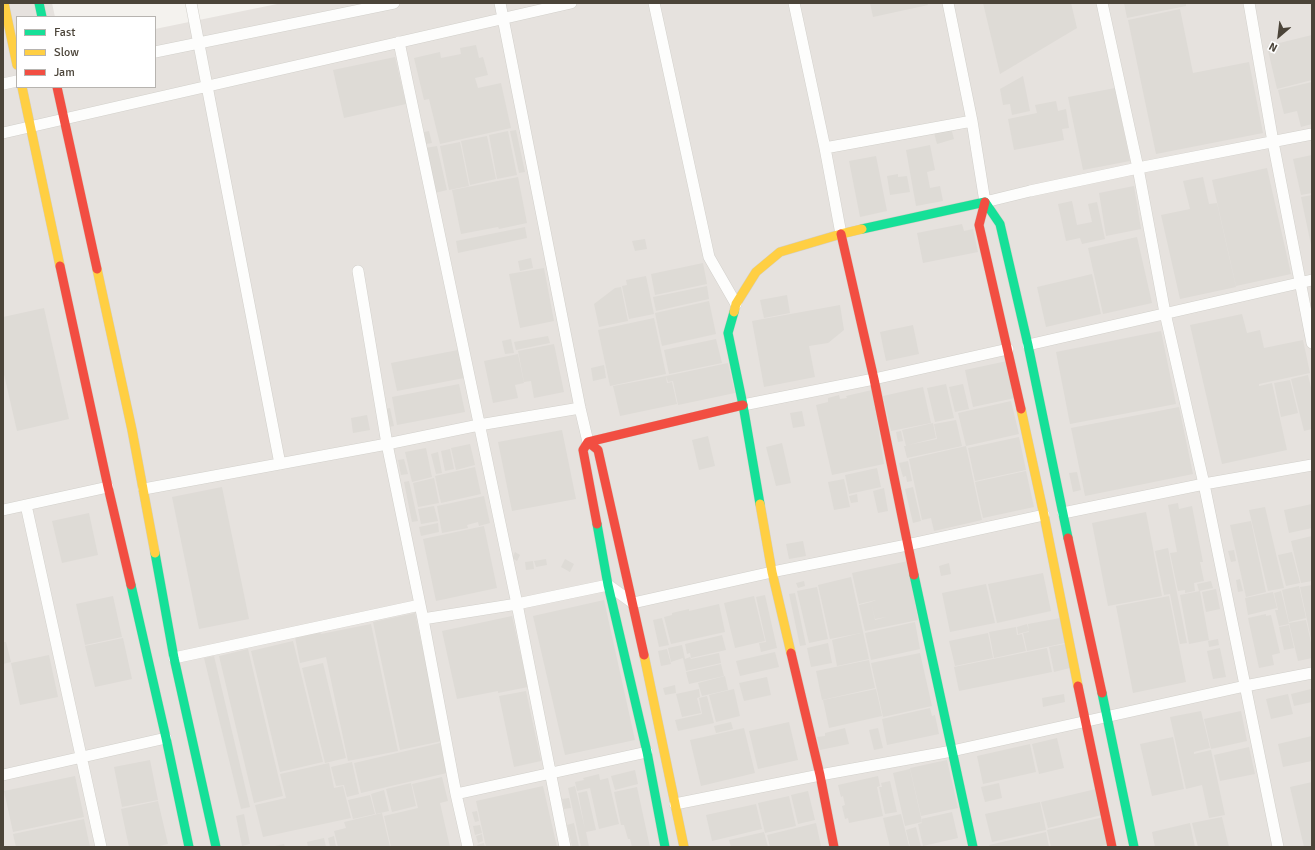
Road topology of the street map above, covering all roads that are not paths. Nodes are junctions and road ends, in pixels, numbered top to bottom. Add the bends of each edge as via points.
1 (4, 3) edge
2 (39, 3) edge
3 (191, 3) edge
4 (394, 3) edge
5 (500, 3) edge
6 (571, 3) edge
7 (654, 3) edge
8 (794, 3) edge
9 (948, 3) edge
10 (1102, 3) edge
11 (1249, 3) edge
12 (346, 8) edge
13 (42, 16) edge
14 (503, 18) junction
15 (399, 42) junction
16 (199, 44) junction
17 (156, 52) edge
18 (16, 60) edge
19 (16, 81) edge
20 (3, 84) edge
21 (207, 86) junction
22 (22, 88) edge
23 (57, 88) edge
24 (64, 118) junction
25 (972, 121) junction
26 (30, 127) junction
27 (3, 133) edge
28 (1312, 134) edge
29 (1273, 142) junction
30 (825, 148) junction
31 (1138, 168) junction
32 (985, 202) junction
33 (841, 234) junction
34 (358, 271) dead end
35 (1312, 280) edge
36 (1299, 282) junction
37 (736, 304) junction
38 (1165, 313) junction
39 (1312, 343) edge
40 (1028, 345) junction
41 (1008, 349) junction
42 (874, 379) junction
43 (743, 405) junction
44 (580, 408) junction
45 (479, 425) junction
46 (588, 442) junction
47 (387, 444) junction
48 (280, 464) junction
49 (1312, 465) edge
50 (1204, 484) junction
51 (108, 487) junction
52 (144, 489) junction
53 (26, 505) junction
54 (3, 510) edge
55 (1062, 513) junction
56 (1044, 515) junction
57 (907, 546) junction
58 (772, 572) junction
59 (608, 585) junction
60 (633, 603) junction
61 (517, 604) junction
62 (420, 606) junction
63 (423, 619) junction
64 (174, 658) junction
65 (1312, 673) edge
66 (1244, 686) junction
67 (1107, 717) junction
68 (1085, 721) junction
69 (166, 738) junction
70 (952, 751) junction
71 (647, 752) junction
72 (81, 758) junction
73 (550, 774) junction
74 (3, 775) edge
75 (820, 775) junction
76 (456, 794) junction
77 (675, 804) junction
78 (101, 847) edge
79 (189, 847) edge
80 (216, 847) edge
81 (468, 847) edge
82 (565, 847) edge
83 (665, 847) edge
84 (684, 847) edge
85 (834, 847) edge
86 (973, 847) edge
87 (1112, 847) edge
88 (1134, 847) edge
89 (1278, 847) edge

1 - 18 street
2 - 13 street
3 - 16 street
4 - 12 street
5 - 14 street
6 - 14 street
7 - 37 street via 709,257
8 - 30 street
9 - 25 street
10 - 31 street
11 - 29 street
12 - 16 street
14 - 15 street
14 - 44 street
15 - 21 street
15 - 45 street
16 - 17 street
16 - 21 street
19 - 20 street
21 - 24 street
21 - 48 street
22 - 26 street
23 - 24 street
24 - 26 street
24 - 52 street
25 - 30 street
25 - 32 street
26 - 27 street
26 - 51 street
28 - 29 street
29 - 31 street
29 - 36 street
30 - 33 street
31 - 32 street
31 - 38 street
32 - 33 street
32 - 40 street via 1000,224
32 - 41 street via 979,225
33 - 37 street via 780,252 756,272
33 - 42 street
34 - 47 street
35 - 36 street
36 - 38 street
36 - 39 street
37 - 43 street via 728,333
38 - 40 street
38 - 50 street
40 - 55 street
41 - 42 street
41 - 56 street
42 - 43 street
42 - 57 street
43 - 46 street
43 - 58 street
44 - 45 street
44 - 46 street
45 - 47 street
45 - 61 street
46 - 59 street via 583,450
46 - 60 street via 598,450
47 - 48 street
47 - 62 street
48 - 52 street
49 - 50 street
50 - 55 street
50 - 66 street
51 - 53 street
51 - 69 street
52 - 64 street
53 - 54 street
53 - 72 street
55 - 67 street
56 - 57 street
56 - 68 street
57 - 58 street
57 - 70 street
58 - 60 street
58 - 75 street
59 - 60 street
59 - 61 street
59 - 71 street
60 - 77 street
61 - 63 street
61 - 73 street
62 - 63 street
62 - 64 street
63 - 76 street
64 - 80 street
65 - 66 street
66 - 67 street
66 - 89 street
67 - 68 street
67 - 88 street
68 - 70 street
68 - 87 street
69 - 72 street
69 - 79 street
70 - 75 street
70 - 86 street
71 - 73 street
71 - 83 street
72 - 74 street
72 - 78 street
73 - 76 street
73 - 82 street
75 - 77 street
75 - 85 street
76 - 81 street
77 - 84 street

